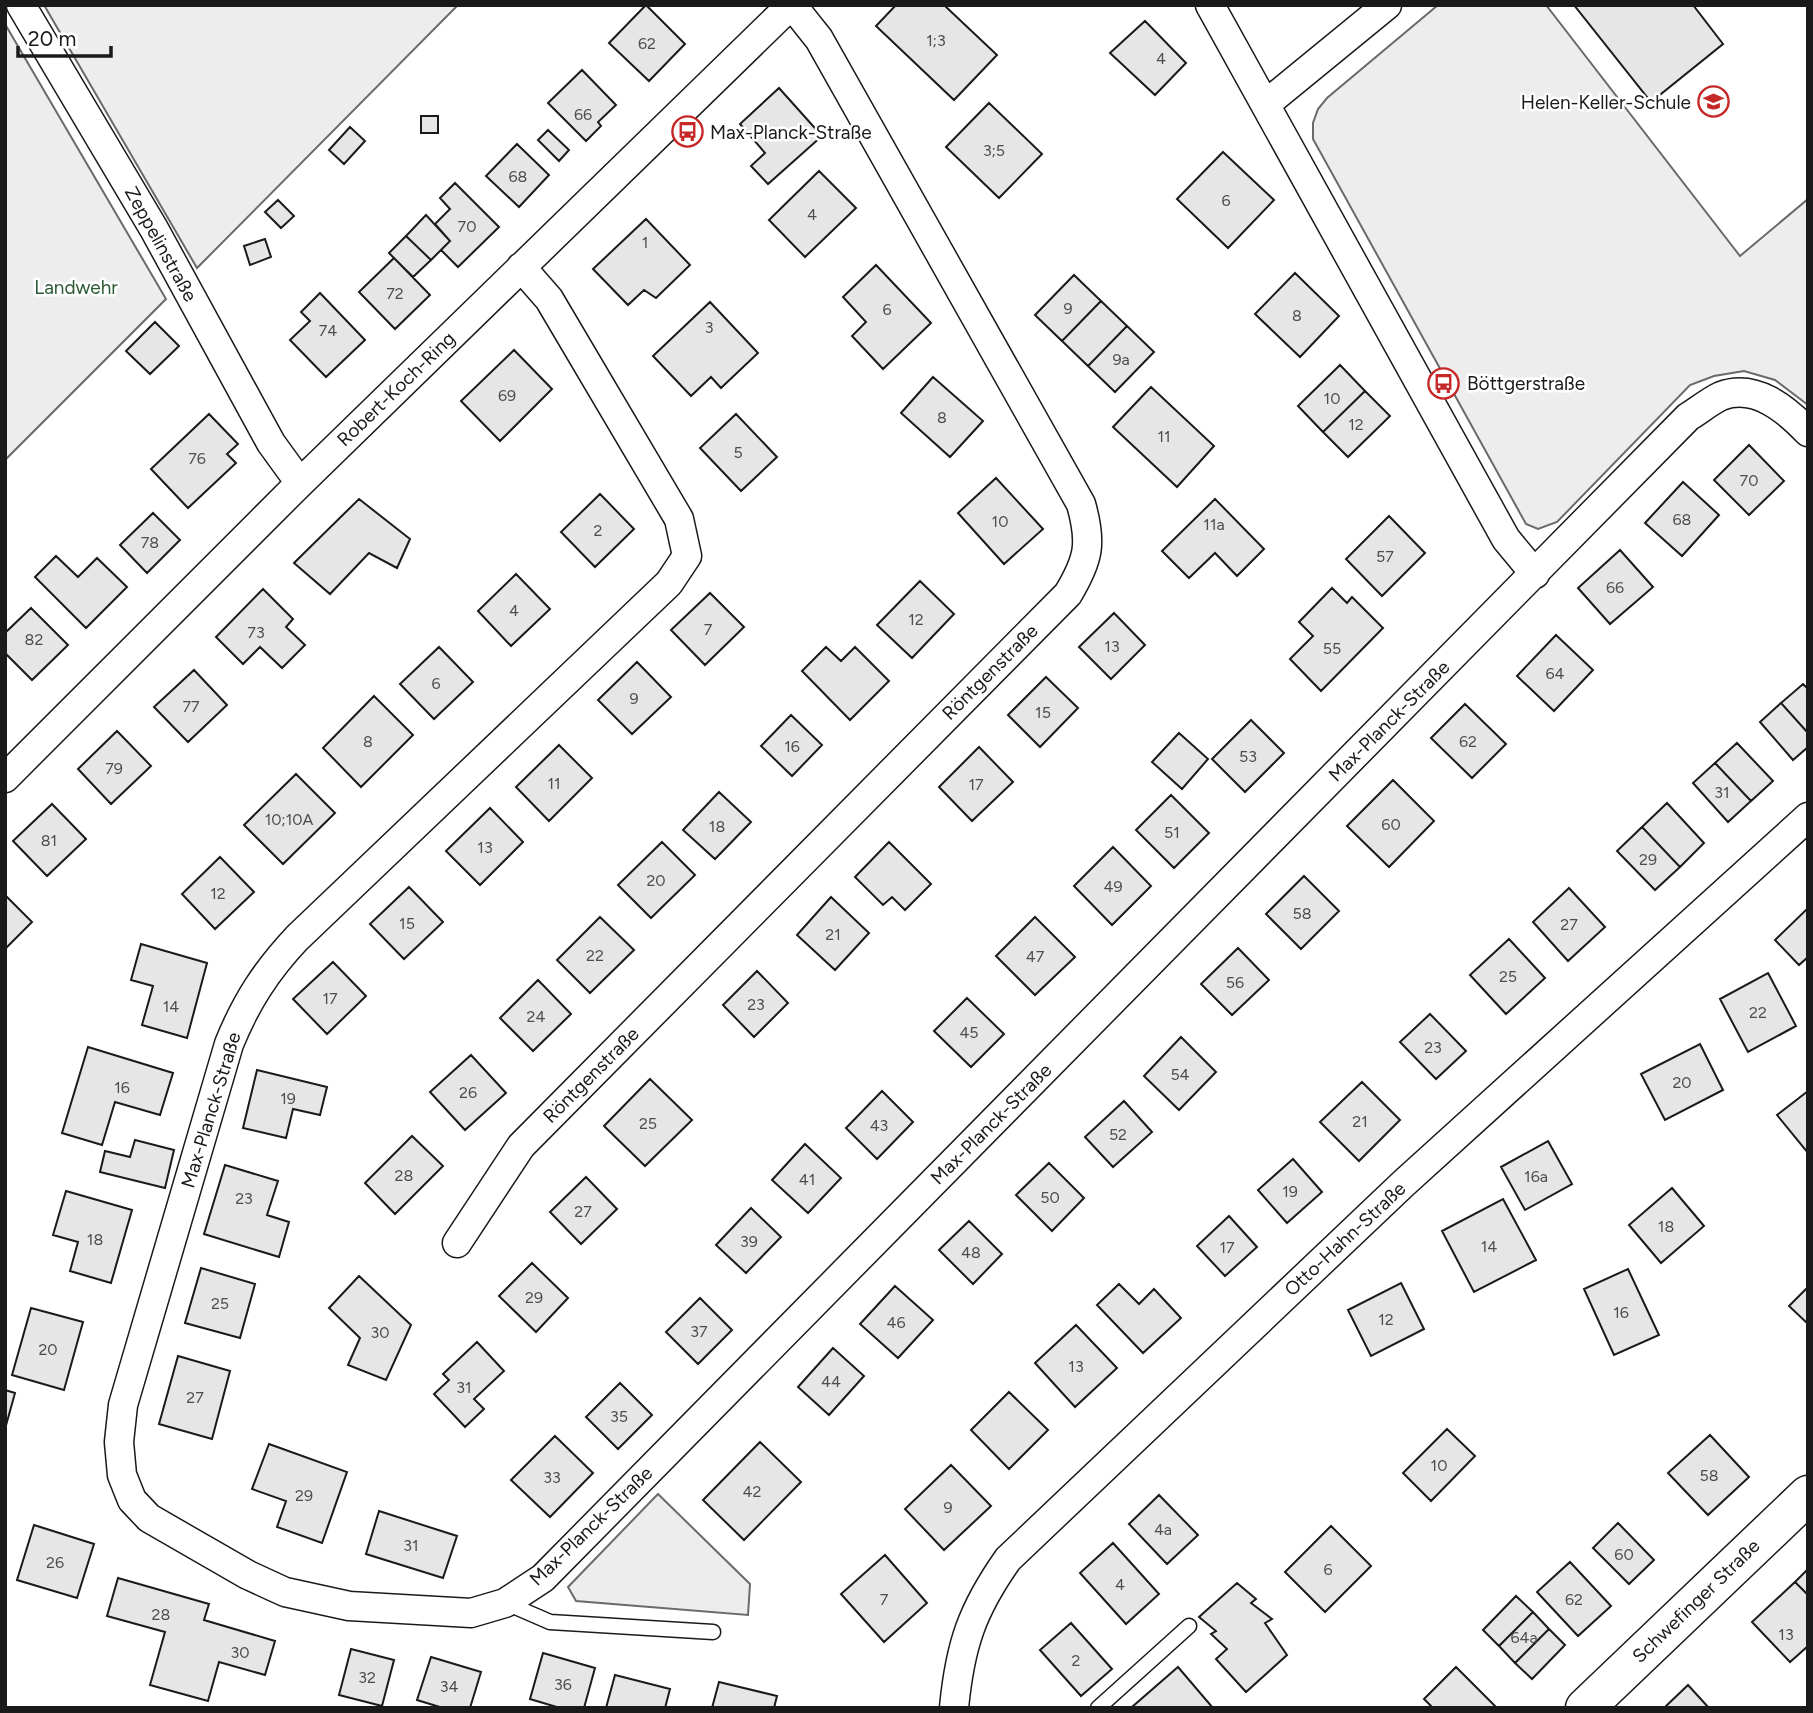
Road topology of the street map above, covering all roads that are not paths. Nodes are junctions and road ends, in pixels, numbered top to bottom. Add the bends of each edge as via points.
1 (22, 5) edge
2 (791, 5) edge
3 (1210, 5) edge
4 (1387, 5) edge
5 (1266, 104) junction
6 (521, 267) junction
7 (1808, 432) edge
8 (300, 483) junction
9 (1535, 574) junction
10 (5, 778) edge
11 (1808, 817) edge
12 (457, 1243) dead end
13 (1808, 1495) edge
14 (505, 1603) junction
15 (1188, 1626) dead end
16 (713, 1632) dead end
17 (954, 1708) edge
18 (1098, 1708) edge
19 (1585, 1708) edge

1 - 8 street, Zeppelinstraße via 154,229 271,443
2 - 6 street, Robert-Koch-Ring
2 - 12 street, Röntgenstraße via 819,39 1081,504 1089,534 1084,567 1068,594 521,1146
3 - 5 street
4 - 5 street
5 - 9 street via 1506,539
6 - 8 street, Robert-Koch-Ring
6 - 14 street, Max-Planck-Straße via 549,299 679,519 687,556 669,583 297,938 246,1002 229,1044 123,1405 119,1443 122,1475 132,1500 149,1518 285,1592 349,1606 441,1612 471,1613
7 - 9 street, Max-Planck-Straße via 1776,402 1745,392 1721,396 1688,417
8 - 10 street, Robert-Koch-Ring
9 - 14 street, Max-Planck-Straße via 543,1577
11 - 17 street, Otto-Hahn-Straße via 1415,1174 1008,1559 981,1597 967,1633
13 - 19 street, Schwefinger Straße
14 - 16 lane via 550,1622
15 - 18 lane

